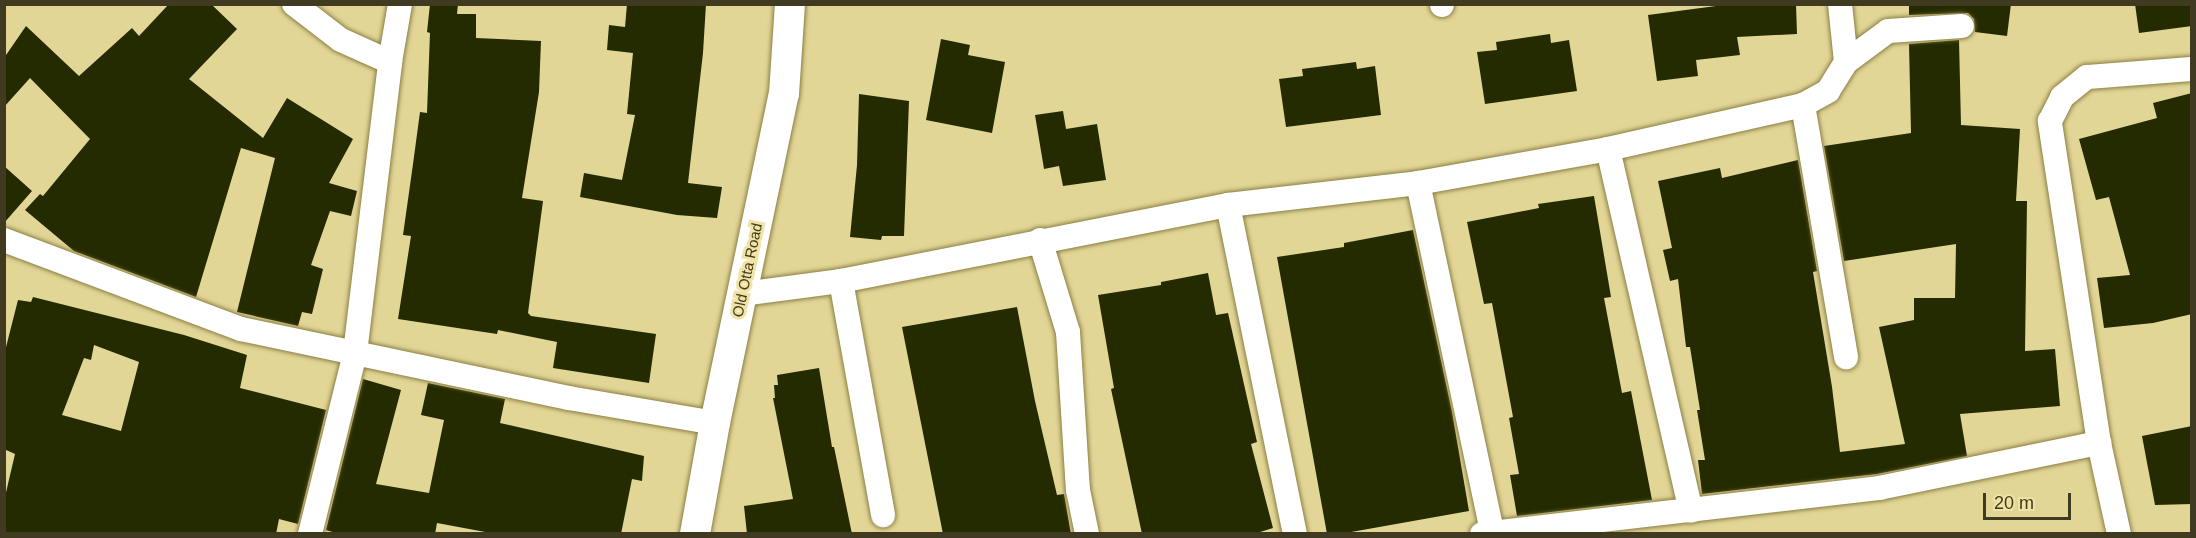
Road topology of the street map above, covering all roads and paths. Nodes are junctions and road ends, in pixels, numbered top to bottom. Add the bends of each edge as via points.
1 (294, 4) edge
2 (400, 4) edge
3 (790, 4) edge
4 (1840, 4) edge
5 (1962, 26) dead end
6 (390, 62) junction
7 (1846, 62) junction
8 (2192, 69) edge
9 (1803, 105) junction
10 (1608, 149) junction
11 (1418, 183) junction
12 (1228, 205) junction
13 (4, 240) edge
14 (1040, 240) junction
15 (841, 281) junction
16 (742, 294) junction
17 (355, 353) junction
18 (1846, 357) dead end
19 (715, 423) junction
20 (2099, 443) junction
21 (1691, 511) junction
22 (883, 515) dead end
23 (1487, 533) edge
24 (310, 534) edge
25 (695, 534) edge
26 (1088, 534) edge
27 (1294, 534) edge
28 (2119, 534) edge

1 - 6 street via 341,40
2 - 6 street
3 - 16 street, Old Otta Road via 784,94
4 - 7 street
5 - 7 street via 1888,31
6 - 17 street
7 - 9 street via 1828,92
8 - 20 street via 2087,77 2061,97 2050,121
9 - 10 street
9 - 18 street
10 - 11 street
10 - 21 street
11 - 12 street
11 - 23 street
12 - 14 street
12 - 27 street
13 - 17 street via 241,329
14 - 15 street
14 - 26 street via 1068,332 1078,490
15 - 16 street
15 - 22 street
16 - 19 street, Old Otta Road
17 - 19 street via 569,398
17 - 24 street
19 - 25 street, Old Otta Road
20 - 21 street via 1879,488
20 - 28 street
21 - 23 street

